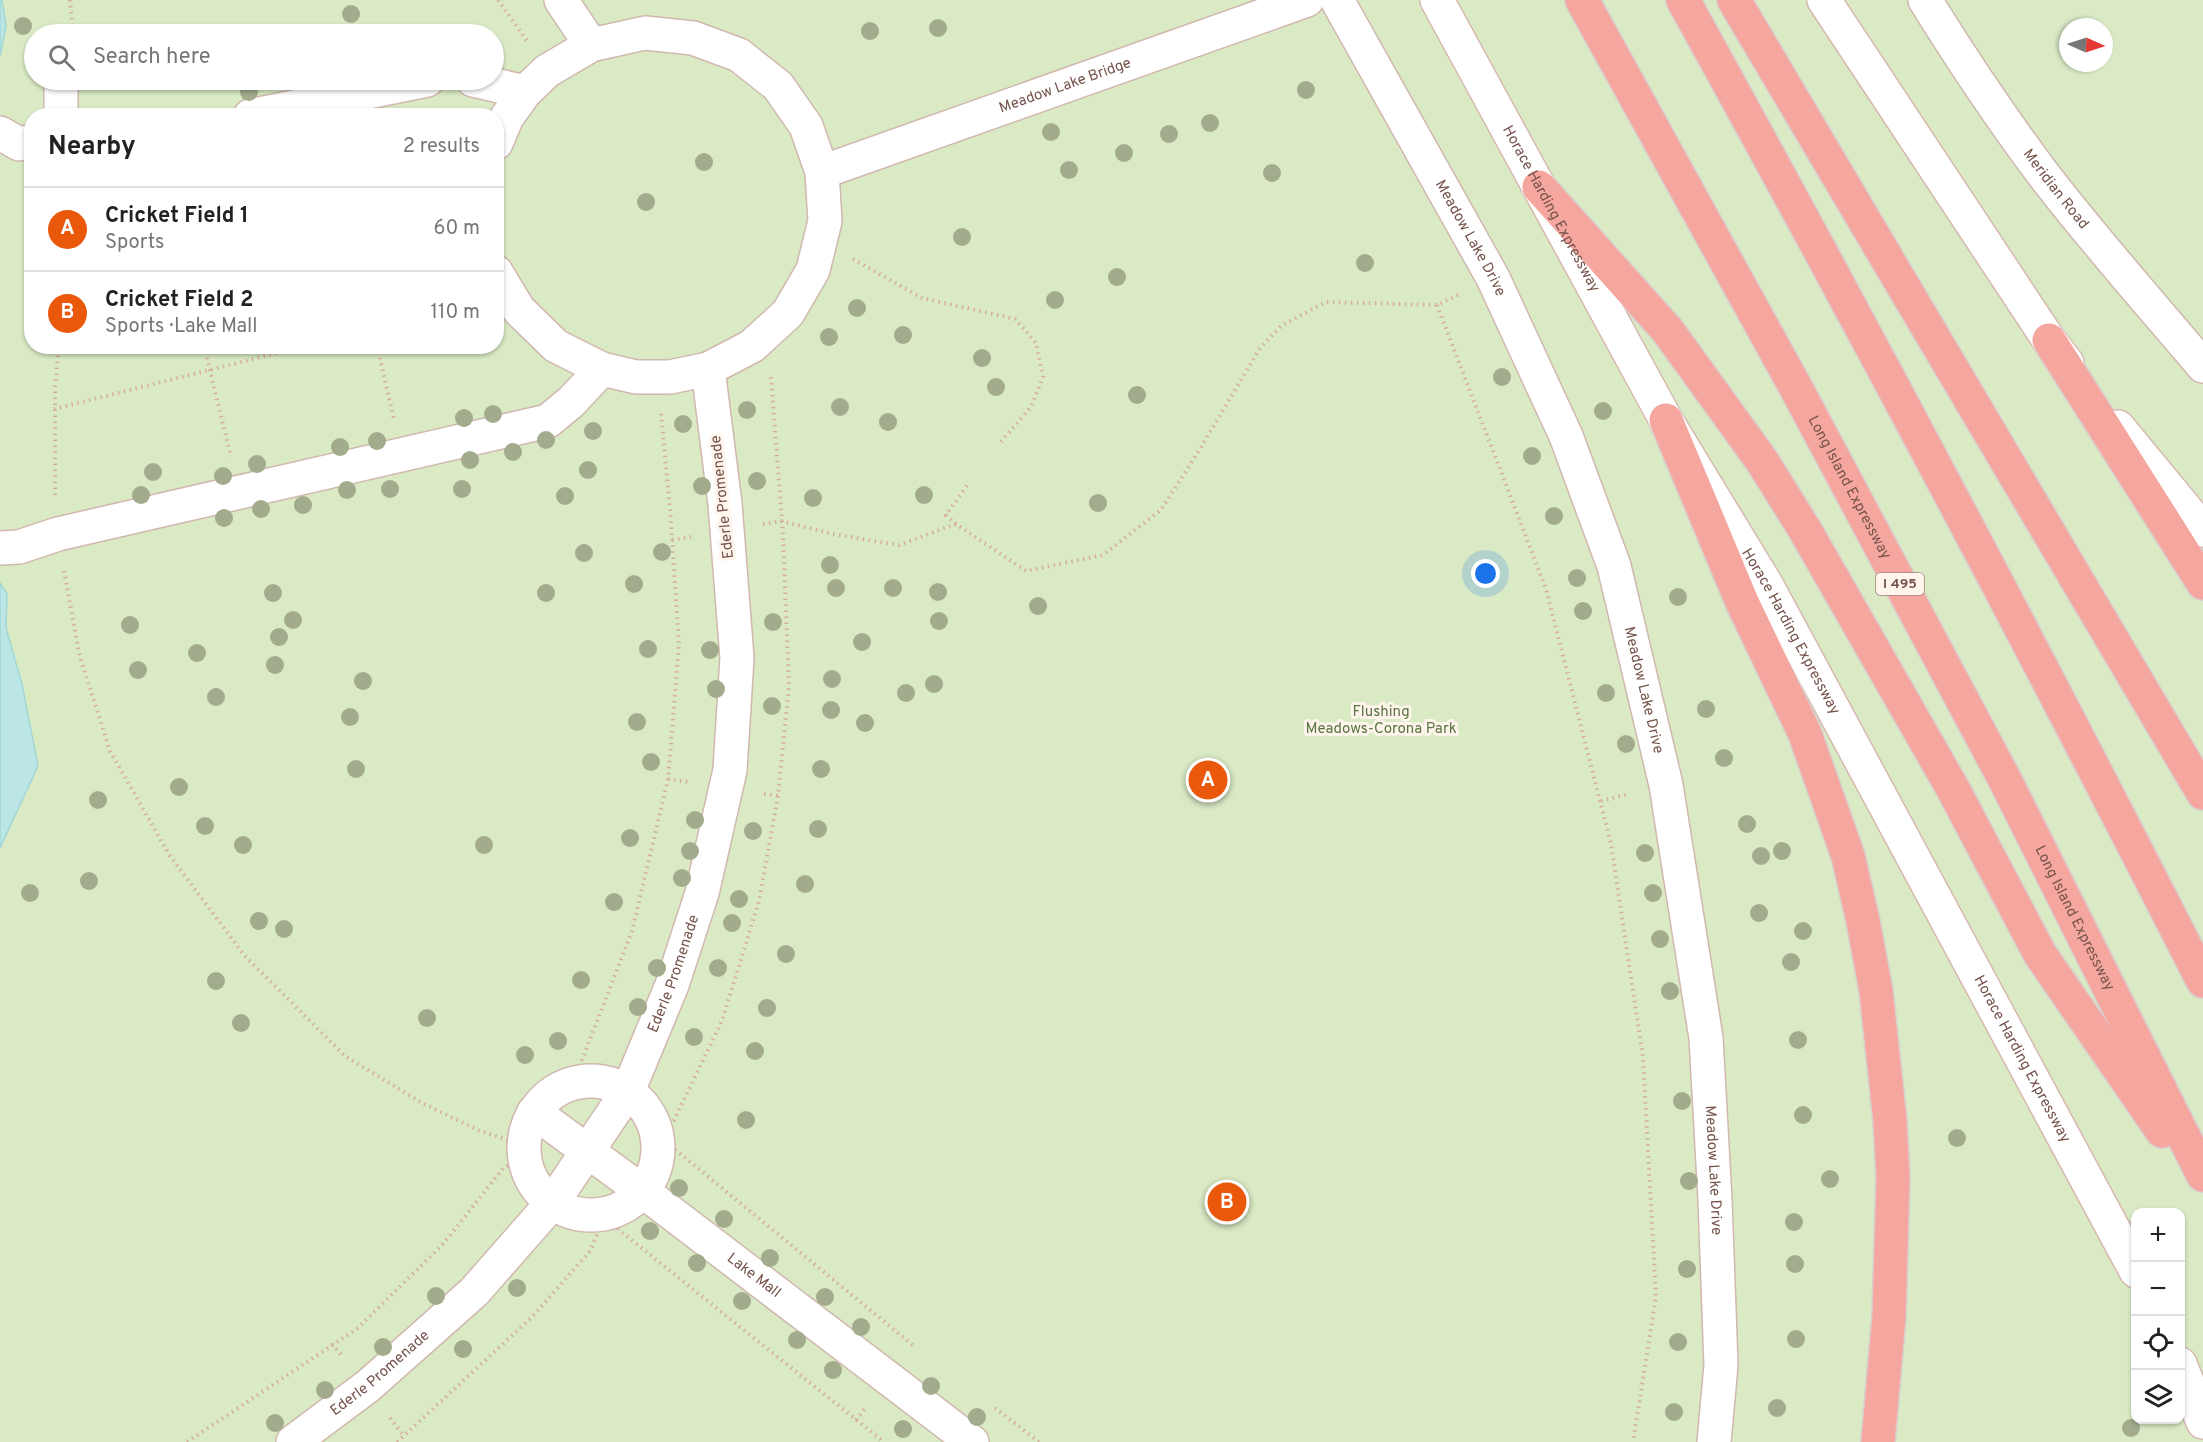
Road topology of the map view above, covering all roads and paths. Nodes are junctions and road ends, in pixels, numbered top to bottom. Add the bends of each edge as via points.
1 (70, 0) edge
2 (498, 0) edge
3 (561, 0) edge
4 (1307, 0) edge
5 (1337, 0) edge
6 (1437, 0) edge
7 (1582, 0) edge
8 (1683, 0) edge
9 (1734, 0) edge
10 (1824, 0) edge
11 (1925, 0) edge
12 (72, 24) edge
13 (591, 45) junction
14 (504, 80) edge
15 (536, 81) junction
16 (61, 90) edge
17 (378, 90) edge
18 (61, 108) edge
19 (289, 108) edge
20 (504, 124) edge
21 (0, 133) edge
22 (24, 143) edge
23 (822, 172) junction
24 (1539, 186) junction
25 (820, 242) junction
26 (1493, 279) junction
27 (504, 285) edge
28 (1437, 305) junction
29 (2049, 340) junction
30 (58, 354) edge
31 (206, 354) edge
32 (272, 354) edge
33 (379, 354) edge
34 (2203, 366) edge
35 (210, 369) junction
36 (602, 369) junction
37 (708, 369) junction
38 (657, 377) junction
39 (54, 409) junction
40 (1666, 420) junction
41 (999, 444) dead end
42 (403, 455) junction
43 (969, 483) dead end
44 (240, 492) junction
45 (956, 524) junction
46 (727, 530) junction
47 (2203, 530) edge
48 (58, 534) junction
49 (672, 540) junction
50 (0, 548) edge
51 (2203, 583) edge
52 (2203, 793) edge
53 (2203, 981) edge
54 (573, 1083) junction
55 (628, 1091) junction
56 (656, 1137) junction
57 (528, 1138) junction
58 (588, 1151) junction
59 (2203, 1175) edge
60 (642, 1190) junction
61 (2203, 1191) edge
62 (553, 1202) junction
63 (606, 1213) junction
64 (2131, 1262) edge
65 (922, 1353) dead end
66 (2183, 1370) edge
67 (994, 1408) dead end
68 (2203, 1422) edge
69 (187, 1442) edge
70 (293, 1442) edge
71 (397, 1442) edge
72 (884, 1442) edge
73 (972, 1442) edge
74 (1039, 1442) edge
75 (1633, 1442) edge
76 (1714, 1442) edge
77 (1878, 1442) edge

1 - 12 path
2 - 15 path
3 - 13 street
4 - 23 street, Meadow Lake Bridge
5 - 26 street, Meadow Lake Drive
6 - 24 street, Horace Harding Expressway
7 - 59 highway, Long Island Expressway / I 495 via 2000,770
8 - 53 highway via 1989,568
9 - 52 highway
10 - 29 street
11 - 34 street, Meridian Road via 2040,170
13 - 15 street
13 - 23 street via 645,33 693,38 739,55 778,86 806,126
14 - 15 street
15 - 20 street
16 - 18 street
17 - 19 street
21 - 22 street
23 - 25 street via 825,221
24 - 40 street, Horace Harding Expressway
24 - 61 highway via 1668,331 1762,461 1953,789 2040,954
25 - 37 street via 813,270 788,313 752,346
25 - 41 path via 922,298 1015,319 1036,343 1043,377 1031,407
26 - 28 path
26 - 76 street, Meadow Lake Drive via 1566,436 1614,566 1666,784 1706,1038 1721,1365
27 - 36 street via 519,310 556,346
28 - 45 path via 1326,302 1281,326 1260,348 1161,510 1103,555 1026,572
28 - 75 path via 1546,588 1611,844 1643,1058 1656,1297
29 - 47 street
29 - 51 highway
30 - 39 path
31 - 35 path
32 - 35 path
33 - 42 path
35 - 39 path
35 - 44 path
36 - 38 street via 636,377
36 - 42 street via 548,421
37 - 38 street
37 - 46 street, Ederle Promenade
38 - 49 path
39 - 48 path via 53,474
40 - 64 street, Horace Harding Expressway via 1767,586
40 - 77 highway via 1742,602 1805,734 1848,856 1863,921 1876,992 1893,1176 1889,1316
42 - 44 street
43 - 45 path via 946,516
44 - 48 street
45 - 46 path via 899,545 781,521
46 - 49 path
46 - 55 street, Ederle Promenade via 737,658 730,770 702,893 672,985
48 - 50 street via 19,547
48 - 57 path via 80,657 110,751 170,856 245,956 345,1056 480,1131 501,1138
49 - 54 path via 679,644 668,779 632,931
54 - 55 street via 608,1082
54 - 57 street via 545,1098
55 - 56 street via 644,1107
55 - 58 street, Ederle Promenade
56 - 60 street via 654,1171
56 - 65 path
57 - 58 street, Lake Mall
57 - 62 street via 532,1180
57 - 69 path via 444,1243 358,1328
58 - 60 street, Lake Mall
58 - 62 street, Ederle Promenade
60 - 63 street via 626,1205
60 - 73 street, Lake Mall
62 - 63 street via 584,1215
62 - 70 street, Ederle Promenade via 474,1292 368,1386
63 - 71 path via 590,1251 532,1317
63 - 72 path via 619,1230
66 - 68 street
67 - 74 path

